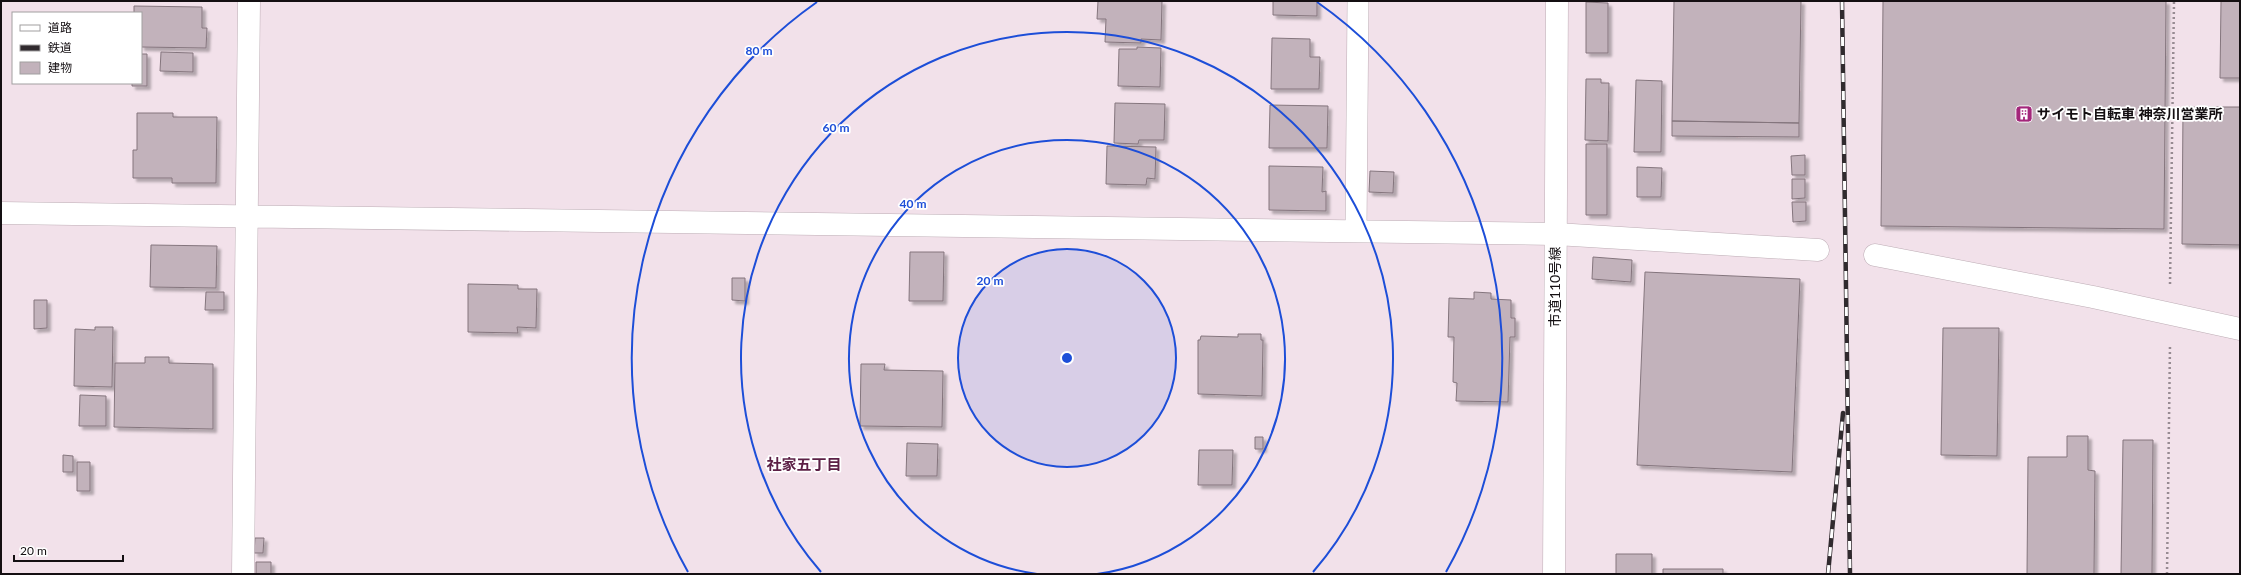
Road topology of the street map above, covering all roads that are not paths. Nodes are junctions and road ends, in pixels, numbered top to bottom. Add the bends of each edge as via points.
1 (249, 1) edge
2 (1358, 1) edge
3 (1557, 1) edge
4 (1, 213) edge
5 (247, 216) junction
6 (1356, 231) junction
7 (1556, 234) junction
8 (1818, 250) dead end
9 (1875, 255) dead end
10 (2240, 329) edge
11 (243, 574) edge
12 (1554, 574) edge

1 - 5 street
2 - 6 lane
3 - 7 street, 市道110号線
4 - 5 street
5 - 6 street
5 - 11 street
6 - 7 street
7 - 8 street
7 - 12 street, 市道110号線
9 - 10 street

